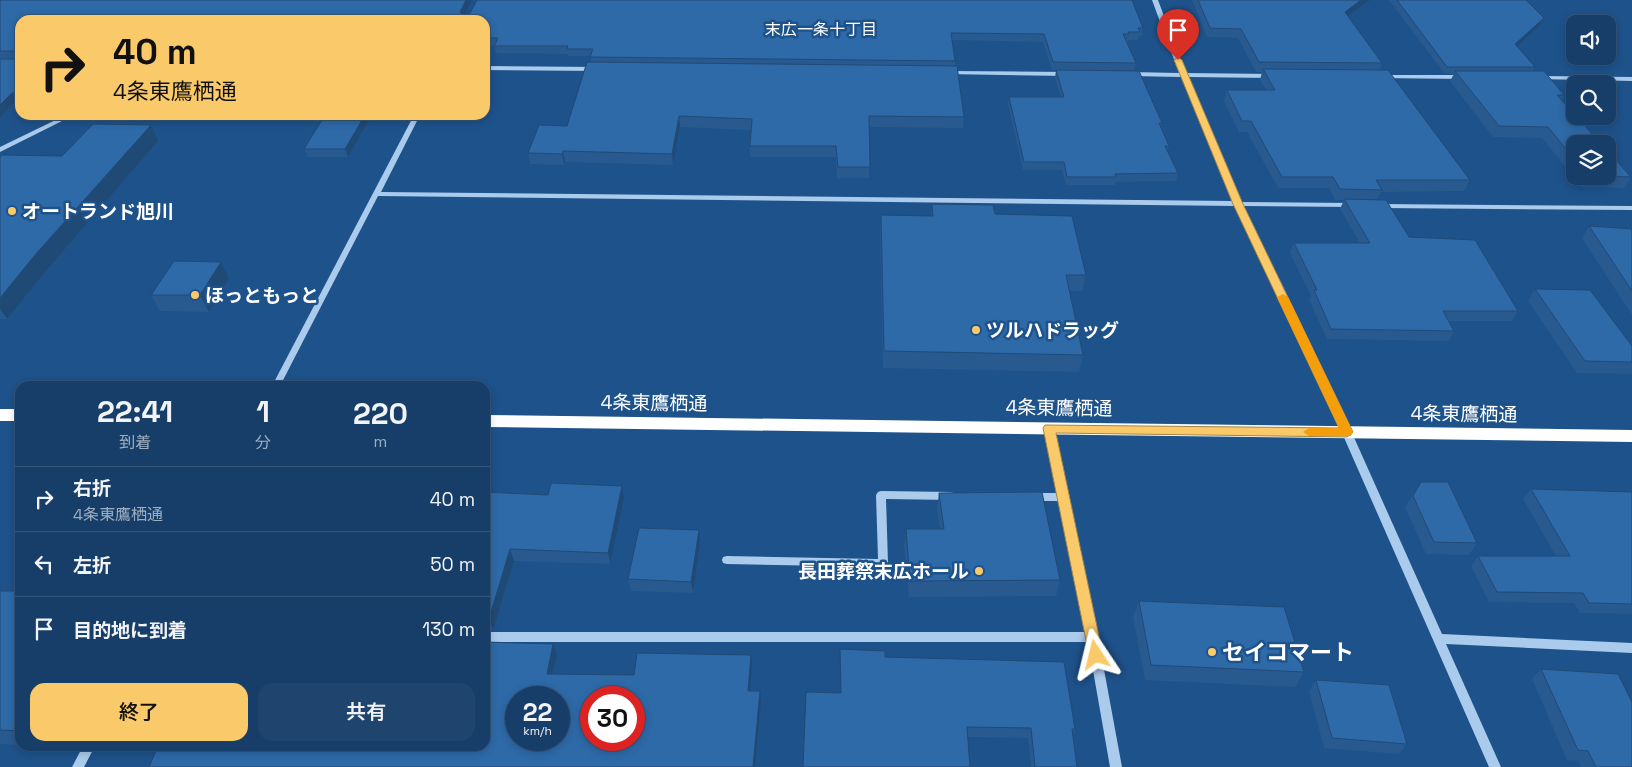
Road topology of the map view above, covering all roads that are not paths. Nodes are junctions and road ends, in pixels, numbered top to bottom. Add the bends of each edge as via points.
1 (1155, 0) edge
2 (490, 68) edge
3 (605, 69) edge
4 (944, 72) edge
5 (1074, 74) edge
6 (1124, 74) edge
7 (1184, 75) junction
8 (1283, 76) edge
9 (1373, 76) edge
10 (1472, 77) edge
11 (1532, 78) edge
12 (1632, 79) edge
13 (61, 120) edge
14 (415, 120) edge
15 (0, 150) edge
16 (376, 194) junction
17 (1238, 204) junction
18 (1356, 205) edge
19 (1376, 206) edge
20 (1632, 208) edge
21 (279, 381) edge
22 (0, 415) edge
23 (15, 415) edge
24 (490, 421) edge
25 (1049, 428) junction
26 (1347, 432) junction
27 (1632, 436) edge
28 (958, 496) edge
29 (1025, 497) edge
30 (1064, 497) junction
31 (727, 560) dead end
32 (490, 636) edge
33 (1093, 637) junction
34 (1438, 639) junction
35 (1632, 648) edge
36 (86, 751) edge
37 (78, 767) edge
38 (1116, 767) edge
39 (1495, 767) edge

1 - 7 street
2 - 3 street
4 - 5 street
6 - 7 street
7 - 8 street
7 - 17 street
9 - 10 street
11 - 12 street
13 - 15 street
14 - 16 street
16 - 17 street
16 - 21 street
17 - 18 street
17 - 26 street
19 - 20 street
22 - 23 highway
24 - 25 highway, 4条東鷹栖通
25 - 26 highway, 4条東鷹栖通
25 - 30 street
26 - 27 highway, 4条東鷹栖通
26 - 34 street
28 - 31 street via 880,495 883,563
29 - 30 street
30 - 33 street
32 - 33 street
33 - 38 street
34 - 35 street
34 - 39 street
36 - 37 street

